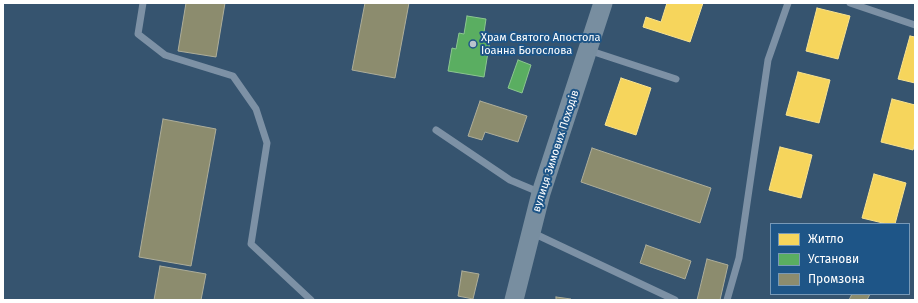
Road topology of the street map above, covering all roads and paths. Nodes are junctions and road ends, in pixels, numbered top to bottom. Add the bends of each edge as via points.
1 (143, 3) edge
2 (604, 3) edge
3 (788, 3) edge
4 (850, 3) edge
5 (915, 25) edge
6 (588, 50) junction
7 (676, 79) dead end
8 (436, 130) dead end
9 (541, 193) junction
10 (531, 232) junction
11 (311, 300) edge
12 (514, 300) edge
13 (675, 300) edge
14 (727, 300) edge

1 - 11 lane via 138,34 165,55 233,76 256,109 267,143 251,244
2 - 6 main road, вулиця Зимових Походів
3 - 14 lane via 768,60 739,258
4 - 5 lane
6 - 7 lane
6 - 9 main road, вулиця Зимових Походів
8 - 9 lane via 510,180
9 - 10 main road, вулиця Зимових Походів
10 - 12 main road, вулиця Зимових Походів
10 - 13 lane

